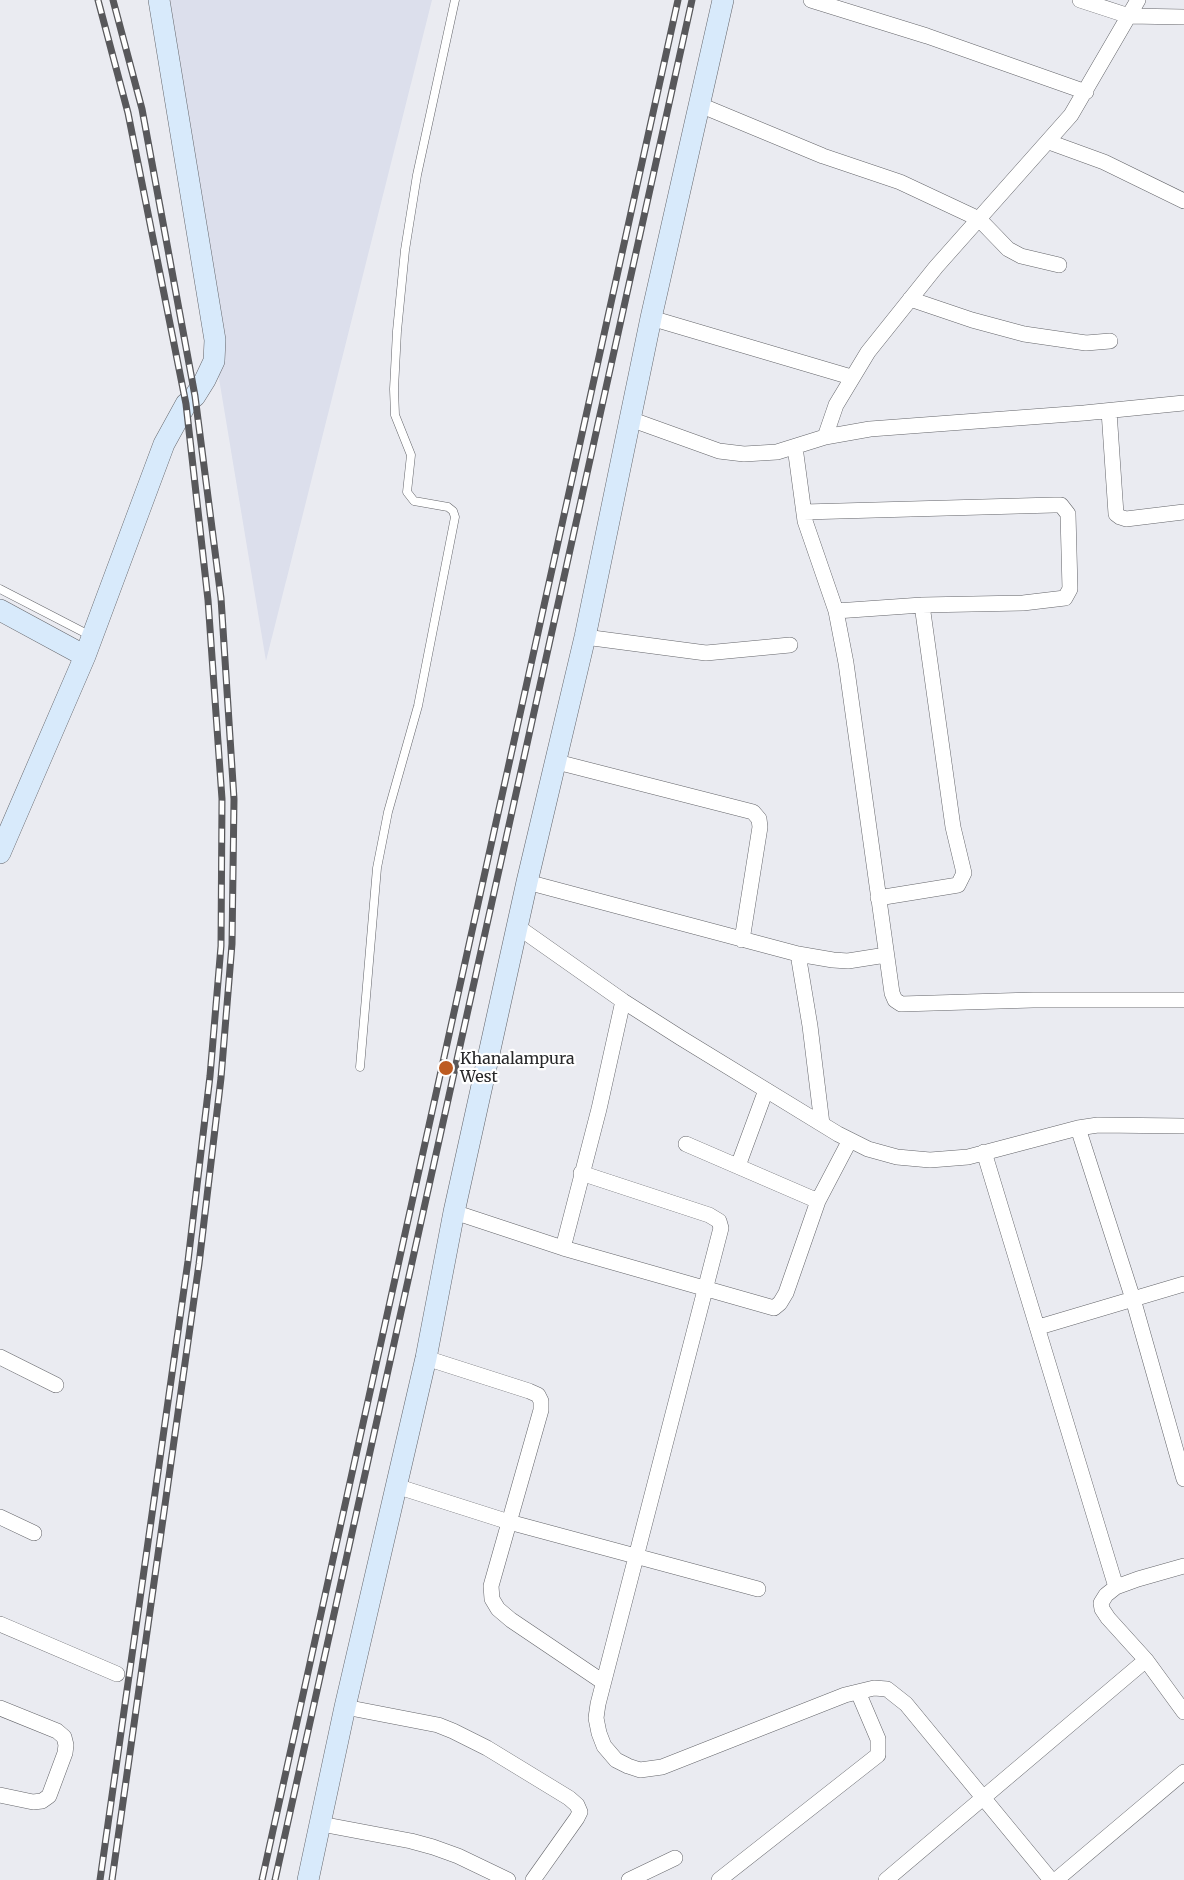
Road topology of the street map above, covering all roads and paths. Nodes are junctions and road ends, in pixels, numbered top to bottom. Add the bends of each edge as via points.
1 (159, 0) edge
2 (455, 0) edge
3 (723, 0) edge
4 (811, 0) edge
5 (1080, 0) edge
6 (1138, 0) edge
7 (1130, 16) junction
8 (1184, 16) edge
9 (1086, 92) junction
10 (700, 105) junction
11 (1049, 142) junction
12 (1184, 201) edge
13 (979, 219) junction
14 (1059, 265) dead end
15 (910, 299) junction
16 (651, 318) junction
17 (1110, 341) dead end
18 (851, 377) junction
19 (1184, 403) edge
20 (1109, 411) junction
21 (630, 419) junction
22 (825, 437) junction
23 (795, 447) junction
24 (804, 512) junction
25 (1184, 512) edge
26 (0, 589) edge
27 (922, 605) junction
28 (0, 610) edge
29 (836, 611) junction
30 (585, 637) junction
31 (790, 645) dead end
32 (89, 646) junction
33 (557, 762) junction
34 (0, 853) edge
35 (527, 882) junction
36 (878, 898) junction
37 (518, 927) junction
38 (742, 940) junction
39 (798, 954) junction
40 (886, 955) junction
41 (1184, 1000) edge
42 (623, 1001) junction
43 (360, 1067) dead end
44 (766, 1090) junction
45 (822, 1124) junction
46 (1184, 1126) edge
47 (1078, 1128) junction
48 (850, 1140) junction
49 (686, 1144) dead end
50 (984, 1152) junction
51 (738, 1166) junction
52 (581, 1173) junction
53 (818, 1202) junction
54 (454, 1212) junction
55 (563, 1248) junction
56 (1184, 1284) edge
57 (705, 1290) junction
58 (1133, 1299) junction
59 (1039, 1327) junction
60 (426, 1358) junction
61 (2, 1362) edge
62 (56, 1385) dead end
63 (1184, 1479) edge
64 (396, 1486) junction
65 (0, 1517) edge
66 (509, 1522) junction
67 (33, 1533) dead end
68 (637, 1557) junction
69 (1184, 1566) edge
70 (1116, 1587) junction
71 (758, 1589) dead end
72 (0, 1624) edge
73 (1146, 1660) junction
74 (117, 1674) dead end
75 (603, 1682) junction
76 (858, 1692) junction
77 (345, 1707) junction
78 (0, 1708) edge
79 (1184, 1712) edge
80 (1184, 1772) edge
81 (0, 1795) edge
82 (982, 1797) junction
83 (321, 1824) junction
84 (675, 1858) dead end
85 (308, 1880) edge
86 (508, 1880) edge
87 (533, 1880) edge
88 (629, 1880) edge
89 (719, 1880) edge
90 (886, 1880) edge
91 (1051, 1880) edge
92 (1056, 1880) edge

1 - 32 main road via 215,340 213,360 206,380 186,404 164,444
2 - 43 lane via 406,240 394,389 395,415 411,455 407,492 414,501 448,507 455,517 418,706 388,812 377,868
3 - 10 main road
4 - 9 street
5 - 7 street
6 - 7 street
7 - 8 street
7 - 9 street
9 - 11 street
10 - 13 street via 823,156 900,182
10 - 16 main road
11 - 12 street via 1104,162
11 - 13 street
13 - 14 street via 1008,249
13 - 15 street
15 - 17 street via 1024,334 1086,343
15 - 18 street
16 - 18 street
16 - 21 main road
18 - 22 street
19 - 20 street
20 - 22 street via 870,429
20 - 25 street via 1116,514 1125,519
21 - 23 street via 719,451 744,454
21 - 30 main road
22 - 23 street
23 - 24 street
24 - 27 street via 1054,505 1066,509 1070,589 1065,598
24 - 29 street
26 - 32 lane
27 - 29 street
27 - 36 street via 953,827 964,873 958,885
28 - 32 main road
29 - 36 street
30 - 31 street via 706,653
30 - 33 main road
32 - 34 main road
33 - 35 main road
33 - 38 street via 753,812 760,827
35 - 37 main road
35 - 38 street
36 - 40 street
37 - 42 street
37 - 54 main road
38 - 39 street
39 - 40 street via 833,960
39 - 45 street
40 - 41 street via 892,993 901,1004
42 - 44 street
42 - 52 street via 600,1109
44 - 45 street
44 - 51 street
45 - 48 street
46 - 47 street
47 - 50 street
47 - 58 street
48 - 50 street via 897,1157 930,1160
48 - 53 street
49 - 51 street
50 - 59 street
51 - 53 street
52 - 55 street
52 - 57 street via 719,1221 720,1238
53 - 57 street via 786,1293 774,1308
54 - 55 street
54 - 60 main road
55 - 57 street
56 - 58 street
57 - 68 street
58 - 59 street
58 - 63 street
59 - 70 street
60 - 64 main road
60 - 66 street via 538,1395 541,1410
61 - 62 street
64 - 66 street
64 - 77 main road
65 - 67 street
66 - 68 street
66 - 75 street via 490,1586 492,1599 498,1609
68 - 71 street
68 - 75 street
69 - 70 street
70 - 73 street via 1106,1595 1102,1609
72 - 74 street
73 - 79 street
73 - 82 street
75 - 76 street via 596,1718 601,1740 616,1760 640,1770 662,1767
76 - 82 street via 887,1689 896,1695
76 - 89 street via 878,1739 878,1755
77 - 83 main road
77 - 87 street via 453,1731 488,1748 577,1805 577,1818
78 - 81 street via 57,1731 66,1745 49,1796 33,1802
80 - 92 street
82 - 90 street
82 - 91 street
83 - 85 main road
83 - 86 street via 433,1847
84 - 88 street

